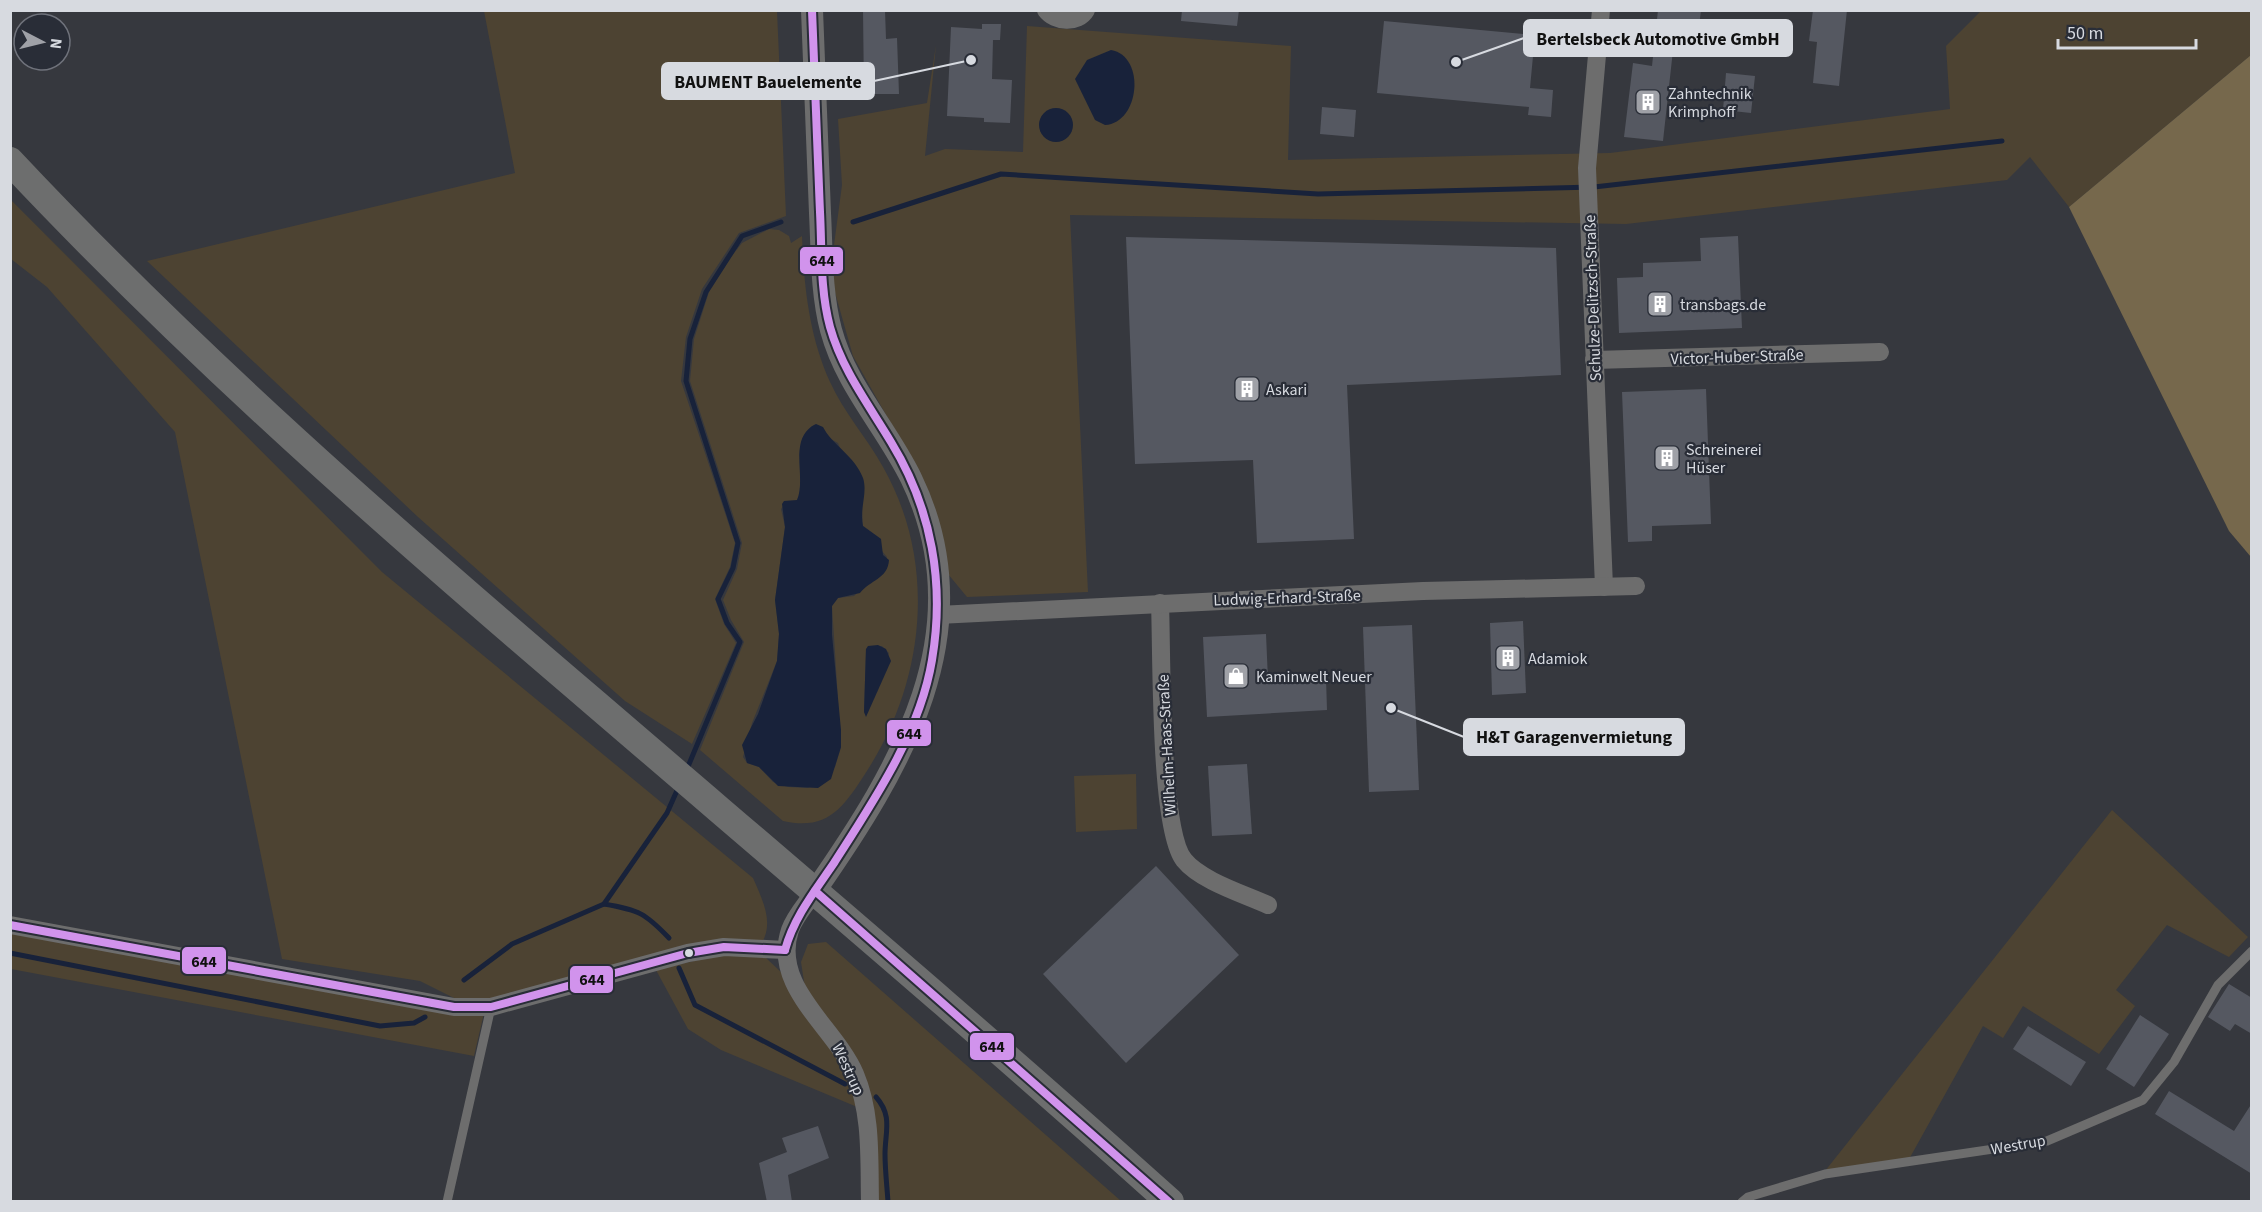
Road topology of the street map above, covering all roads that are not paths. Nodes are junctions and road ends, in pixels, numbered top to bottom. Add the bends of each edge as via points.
1 (812, 10) edge
2 (1046, 10) edge
3 (1086, 10) edge
4 (1601, 10) edge
5 (10, 161) edge
6 (1880, 352) dead end
7 (1594, 360) junction
8 (1636, 586) dead end
9 (1604, 587) junction
10 (1160, 603) junction
11 (939, 615) junction
12 (815, 891) junction
13 (1268, 905) dead end
14 (10, 925) edge
15 (785, 950) junction
16 (2252, 951) edge
17 (491, 1007) junction
18 (447, 1202) edge
19 (870, 1202) edge
20 (1170, 1202) edge
21 (1742, 1202) edge

1 - 11 street via 823,272 830,328 849,378 895,450 921,504 934,552
2 - 3 street via 1067,20 1076,19
4 - 7 street, Schulze-Delitzsch-Straße via 1587,168
5 - 12 main road via 125,279 315,460
6 - 7 street, Victor-Huber-Straße
7 - 9 street, Schulze-Delitzsch-Straße
8 - 9 street, Ludwig-Erhard-Straße
9 - 10 street, Ludwig-Erhard-Straße
10 - 11 street, Ludwig-Erhard-Straße
10 - 13 street, Wilhelm-Haas-Straße via 1168,802 1173,837 1184,860 1197,872
11 - 12 street via 930,673 908,739 870,809
12 - 15 street via 791,927
12 - 20 main road
14 - 17 street via 454,1007
15 - 17 street via 724,948 688,953
15 - 19 street, Westrup via 799,993 839,1043 867,1108
16 - 21 lane, Westrup via 2218,986 2174,1062 2143,1100 2047,1141 1825,1174
17 - 18 lane

